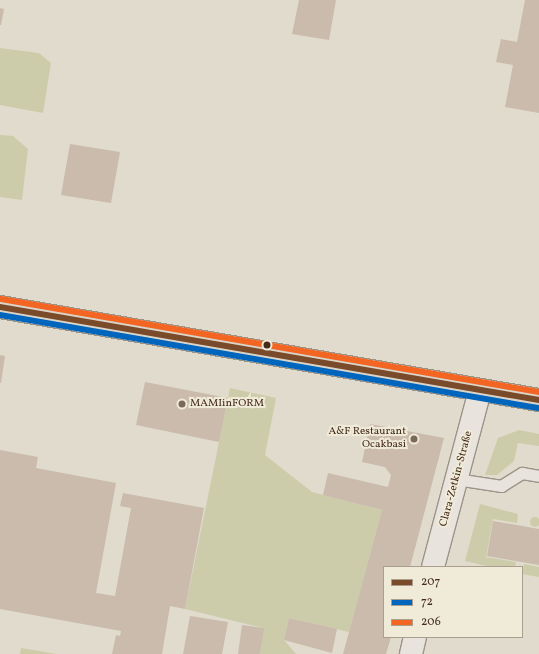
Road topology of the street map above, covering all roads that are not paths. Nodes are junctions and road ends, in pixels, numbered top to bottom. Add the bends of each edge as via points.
1 (0, 307) edge
2 (480, 390) junction
3 (539, 400) edge
4 (539, 476) edge
5 (456, 479) junction
6 (434, 566) edge
7 (415, 638) edge
8 (411, 654) edge

1 - 2 main road
2 - 3 main road
2 - 5 street, Clara-Zetkin-Straße
4 - 5 lane via 522,472 501,486
5 - 6 street, Clara-Zetkin-Straße
7 - 8 street

